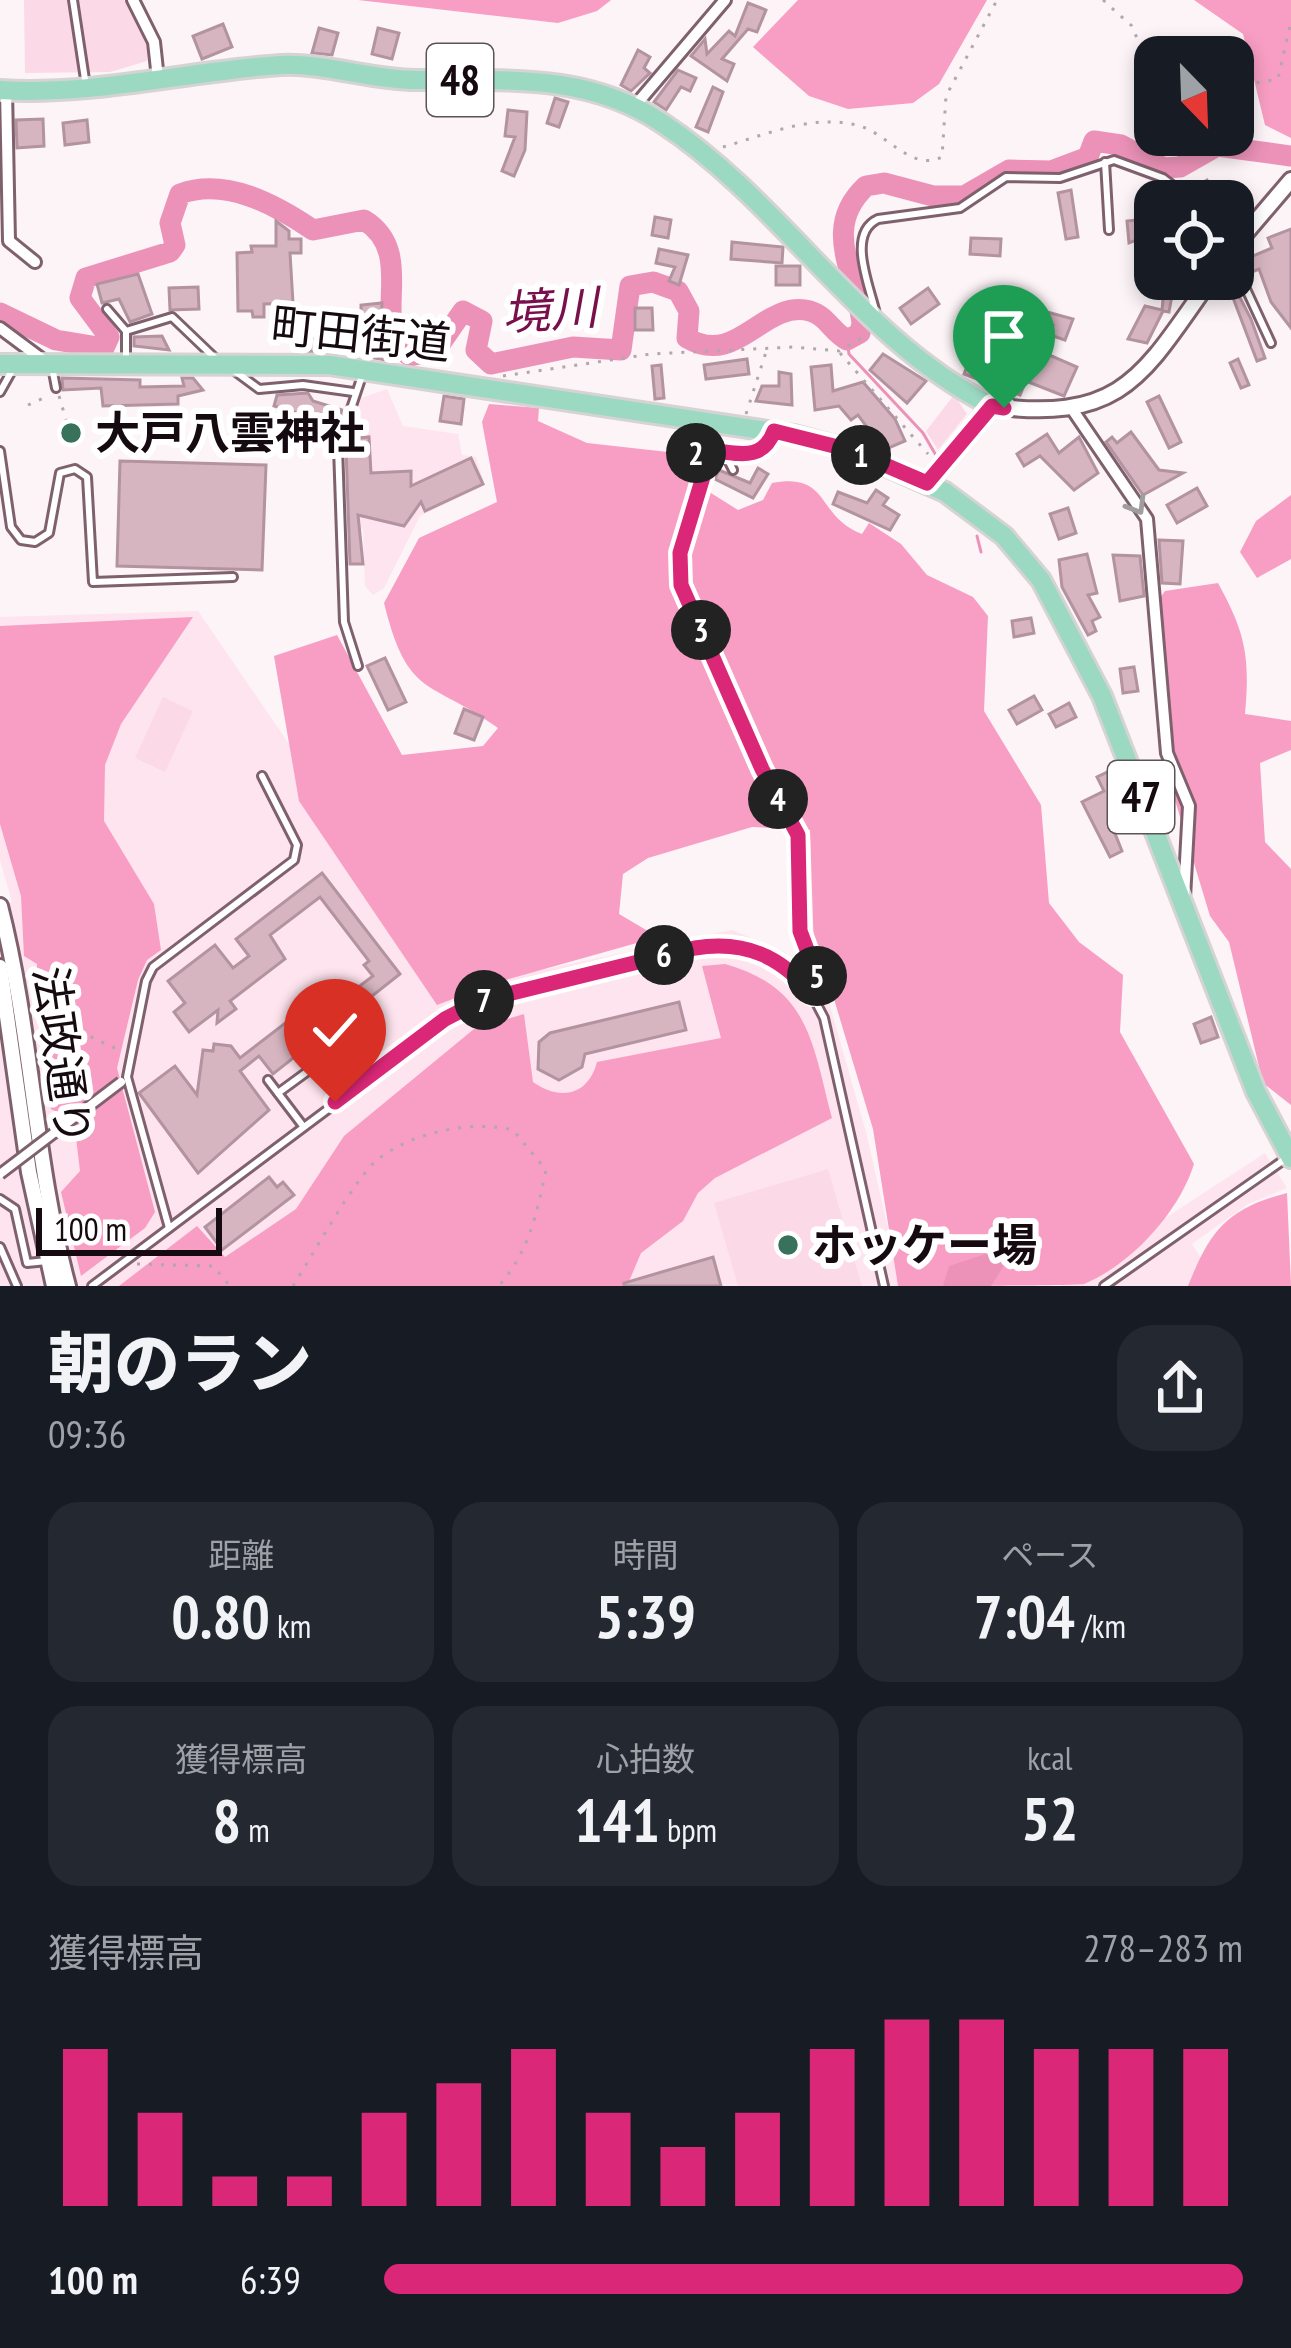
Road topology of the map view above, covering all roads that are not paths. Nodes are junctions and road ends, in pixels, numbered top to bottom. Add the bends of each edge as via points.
1 (74, 0) edge
2 (133, 0) edge
3 (724, 0) edge
4 (158, 79) junction
5 (86, 88) junction
6 (3, 90) edge
7 (634, 106) junction
8 (1105, 162) junction
9 (1166, 180) edge
10 (1289, 187) edge
11 (1254, 225) edge
12 (1109, 230) dead end
13 (35, 262) dead end
14 (1196, 300) edge
15 (1251, 300) edge
16 (107, 309) dead end
17 (873, 319) junction
18 (0, 328) edge
19 (126, 331) junction
20 (1271, 343) dead end
21 (223, 361) junction
22 (126, 362) junction
23 (50, 363) junction
24 (8, 364) edge
25 (364, 370) junction
26 (56, 388) dead end
27 (0, 392) edge
28 (353, 392) junction
29 (992, 406) junction
30 (1072, 409) junction
31 (774, 431) junction
32 (0, 451) edge
33 (733, 470) dead end
34 (932, 477) junction
35 (233, 577) dead end
36 (358, 666) dead end
37 (262, 776) dead end
38 (1182, 903) junction
39 (0, 906) edge
40 (0, 967) edge
41 (12, 1043) edge
42 (346, 1044) dead end
43 (268, 1079) dead end
44 (121, 1082) dead end
45 (278, 1094) junction
46 (303, 1126) junction
47 (1290, 1157) edge
48 (0, 1174) edge
49 (0, 1199) edge
50 (169, 1228) junction
51 (0, 1247) edge
52 (47, 1261) junction
53 (16, 1286) edge
54 (54, 1286) edge
55 (68, 1286) edge
56 (92, 1286) edge
57 (884, 1286) edge
58 (1104, 1286) edge

1 - 5 lane
2 - 4 street via 154,42
3 - 7 street
4 - 5 main road, 48
4 - 7 main road, 48 via 300,65 403,80 548,81
5 - 6 main road, 48
6 - 13 street via 9,241
7 - 17 main road, 48 via 762,205
8 - 9 lane
8 - 12 lane
8 - 17 lane via 1060,178 1001,178 960,208 867,224 860,237
10 - 11 street
14 - 30 street via 1139,374
15 - 20 lane
16 - 19 lane
17 - 29 main road, 48
18 - 23 street
19 - 21 lane via 172,316
19 - 22 lane
21 - 22 main road, 町田街道 / 47
21 - 25 main road, 町田街道 / 47
21 - 28 lane via 259,388
22 - 23 main road, 町田街道 / 47
23 - 24 main road, 町田街道 / 47
23 - 26 lane
24 - 27 lane
25 - 28 lane
25 - 31 main road, 町田街道 / 47
28 - 36 lane via 338,447 344,622
29 - 30 street
29 - 34 main road
30 -> 38 street via 1147,519 1167,753 1189,806
31 - 33 lane via 763,451 733,454
31 - 34 main road, 町田街道 / 47
32 - 35 lane via 11,527 21,541 49,533 60,472 87,477 93,582
34 - 38 main road, 町田街道 / 47 via 1004,536 1055,600 1102,696
37 - 50 lane via 297,845 294,860 153,967 129,1054 130,1094
38 - 47 main road, 町田街道 / 47
39 - 41 street, 法政通り
40 - 41 street, 法政通り
41 - 52 street, 法政通り
41 - 55 street, 法政通り
42 - 45 lane
43 - 45 lane
44 - 48 street, bridge
45 - 46 lane
46 - 50 lane
46 - 57 lane via 445,1019 512,992 724,945 773,958 812,995 828,1032
47 - 58 lane
49 - 52 lane via 16,1209 27,1263
50 - 56 lane
51 - 53 lane
52 - 54 street, 法政通り

